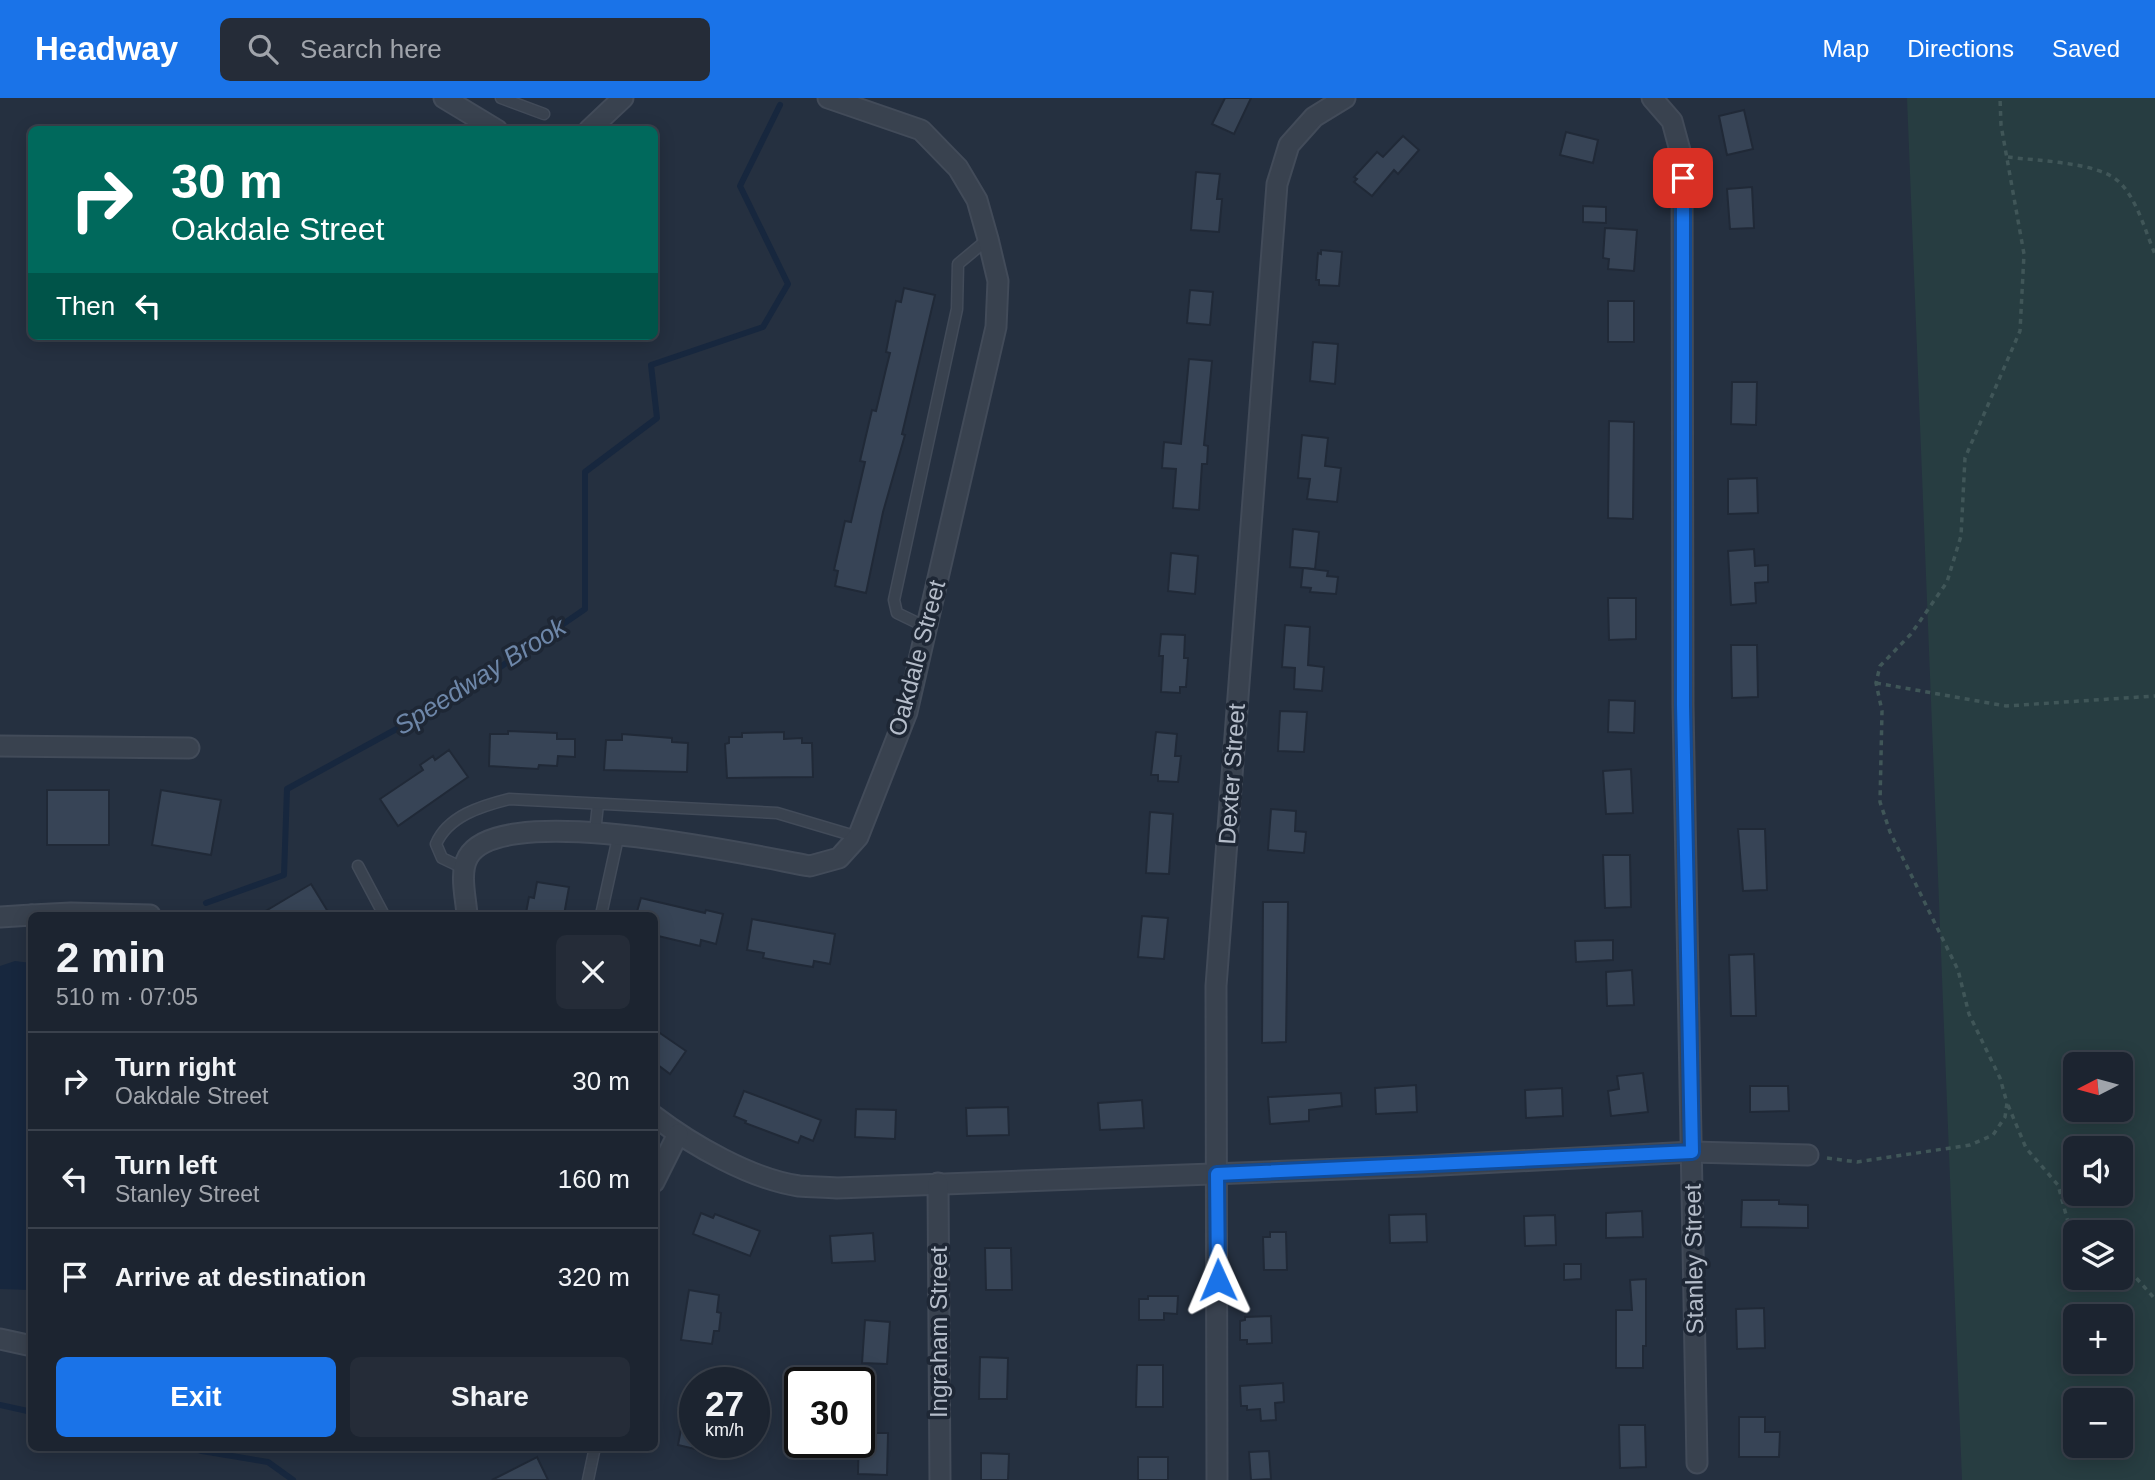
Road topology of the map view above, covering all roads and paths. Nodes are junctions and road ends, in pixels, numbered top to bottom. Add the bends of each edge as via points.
1 (443, 98) edge
2 (501, 98) edge
3 (623, 98) edge
4 (828, 98) edge
5 (1345, 98) edge
6 (1652, 98) edge
7 (2000, 98) edge
8 (544, 114) dead end
9 (490, 126) edge
10 (593, 126) edge
11 (2008, 157) junction
12 (988, 239) junction
13 (2155, 254) edge
14 (928, 628) junction
15 (1876, 683) junction
16 (2155, 696) edge
17 (0, 746) edge
18 (189, 748) dead end
19 (598, 804) junction
20 (595, 832) junction
21 (620, 833) junction
22 (858, 837) junction
23 (358, 866) dead end
24 (466, 870) junction
25 (382, 912) edge
26 (467, 912) edge
27 (602, 912) edge
28 (28, 915) edge
29 (0, 917) edge
30 (2007, 1103) junction
31 (658, 1119) edge
32 (678, 1134) junction
33 (1692, 1152) junction
34 (1808, 1155) joint
35 (658, 1174) edge
36 (1217, 1174) junction
37 (937, 1183) junction
38 (2067, 1220) edge
39 (2133, 1274) edge
40 (2155, 1299) edge
41 (0, 1339) edge
42 (28, 1345) edge
43 (594, 1451) edge
44 (1697, 1463) dead end
45 (588, 1480) edge
46 (940, 1480) edge
47 (1217, 1480) edge

1 - 9 street
2 - 8 lane
3 - 10 street
4 - 12 street, Oakdale Street via 921,130 958,168 977,200
5 - 36 street, Dexter Street via 1314,117 1289,145 1277,184 1216,986
6 - 33 street, Stanley Street via 1672,121 1682,158 1683,705
7 - 11 path
11 - 13 path via 2096,169 2117,180 2129,195
11 - 15 path via 2024,254 2020,331 1965,458 1961,536 1947,582 1911,634 1881,666
12 - 14 street, Oakdale Street via 998,281 996,327
12 - 14 lane via 958,264 957,309 894,600 897,613
14 - 22 street, Oakdale Street via 907,712
15 - 16 path via 2006,706
15 - 30 path via 1882,712 1880,802 1890,832 1958,970 1969,1014
17 - 18 street
19 - 20 lane
19 - 22 lane via 777,813
19 - 24 lane via 509,799 478,807 442,831 436,844 442,858
20 - 21 street, Oakdale Street
20 - 24 street, Oakdale Street via 518,834 486,841 468,857
21 - 22 street, Oakdale Street via 810,866 839,858
21 - 27 lane
23 - 25 lane
24 - 26 street
28 - 29 street
30 - 34 path via 2005,1117 1993,1135 1970,1144 1857,1162
30 - 38 path via 2026,1148 2058,1185
31 - 32 street
32 - 35 street
32 - 37 street via 754,1173 798,1186
33 - 34 street
33 - 36 street
33 - 44 street, Stanley Street
36 - 37 street
36 - 47 street, Dexter Street
37 - 46 street, Ingraham Street
39 - 40 path
41 - 42 street
43 - 45 lane

